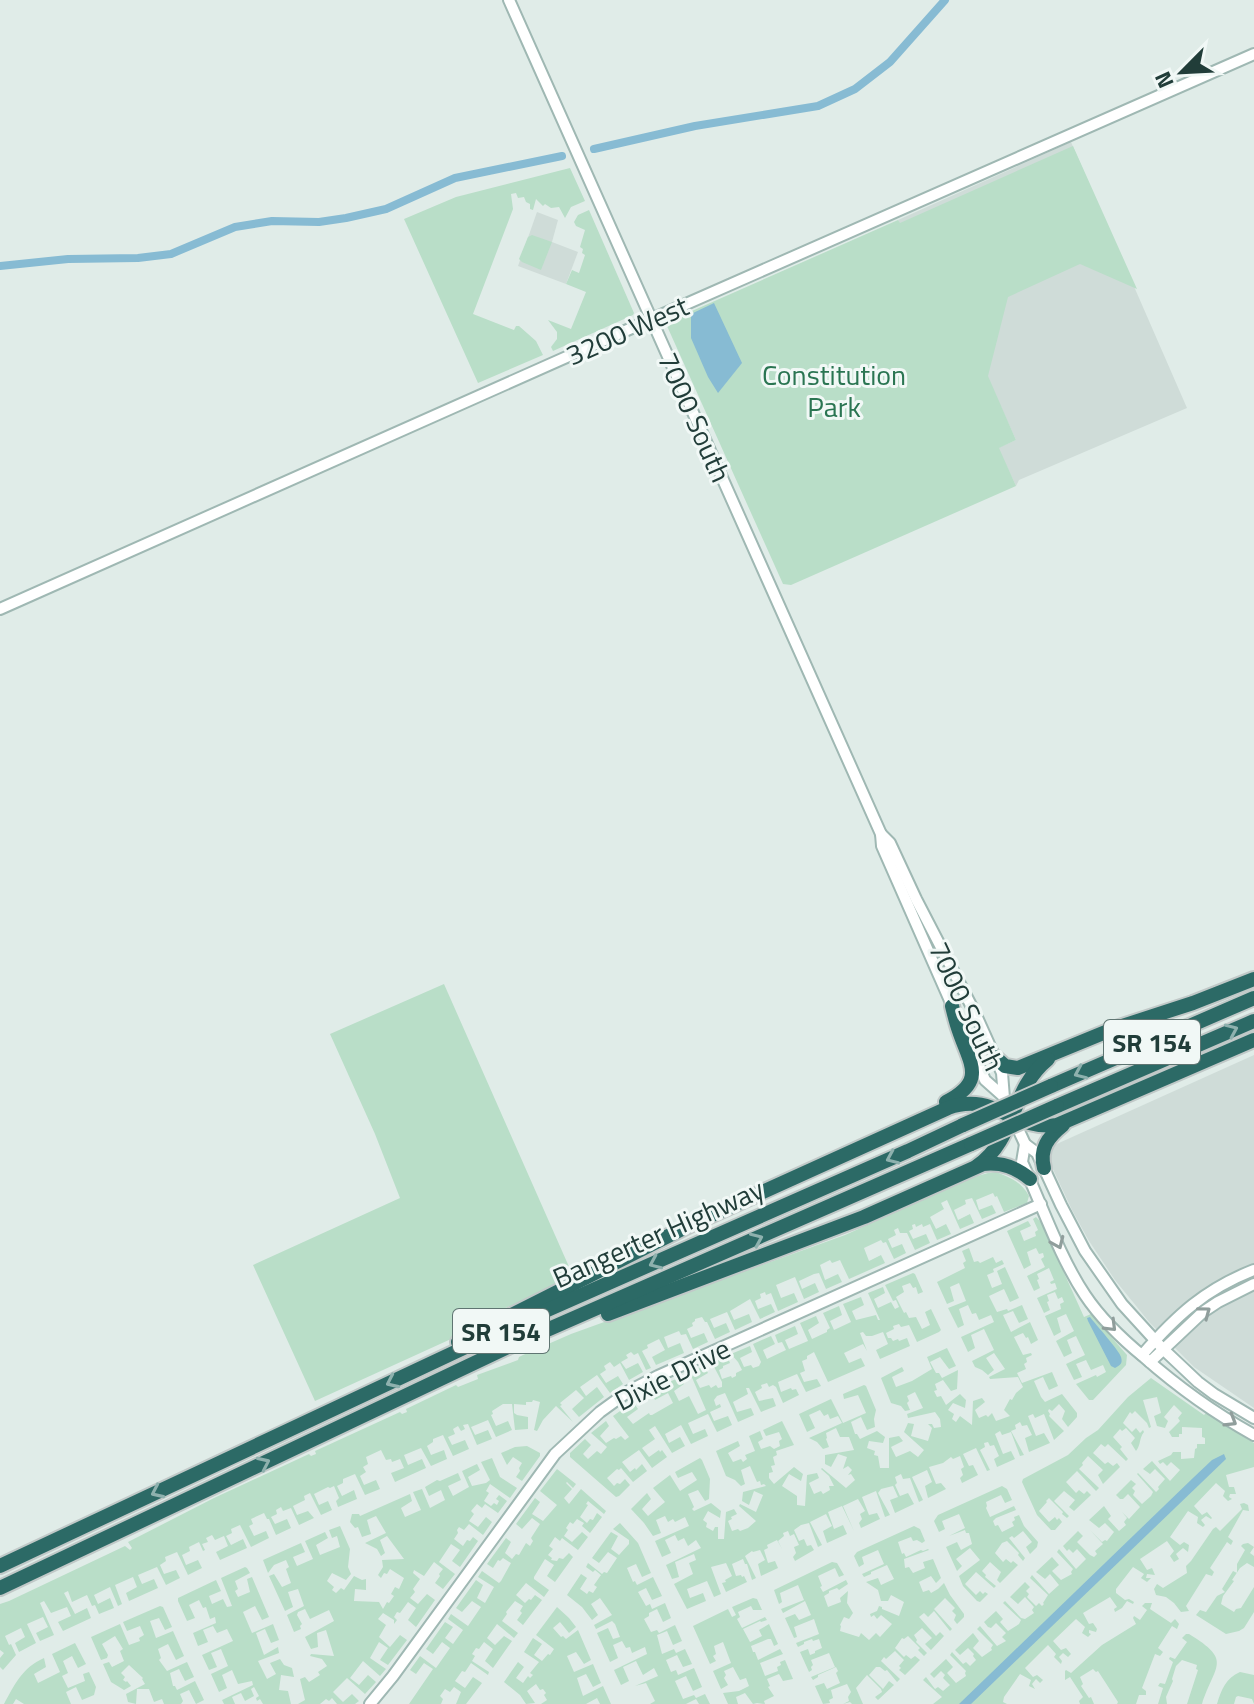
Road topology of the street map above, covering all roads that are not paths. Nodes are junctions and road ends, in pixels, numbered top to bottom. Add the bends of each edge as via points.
1 (509, 0) edge
2 (1254, 54) edge
3 (652, 319) junction
4 (0, 609) edge
5 (881, 834) junction
6 (1254, 979) edge
7 (1254, 998) edge
8 (952, 1006) junction
9 (1254, 1021) edge
10 (1254, 1040) edge
11 (1059, 1052) junction
12 (995, 1057) junction
13 (1003, 1096) junction
14 (1012, 1116) junction
15 (920, 1121) junction
16 (1070, 1121) junction
17 (1025, 1144) junction
18 (973, 1168) junction
19 (1044, 1168) junction
20 (1030, 1179) junction
21 (1041, 1204) junction
22 (1254, 1270) edge
23 (1254, 1284) edge
24 (531, 1337) junction
25 (1155, 1341) junction
26 (1163, 1349) junction
27 (1146, 1359) junction
28 (419, 1369) junction
29 (1254, 1418) edge
30 (1254, 1435) edge
31 (67, 1557) junction
32 (0, 1566) edge
33 (0, 1588) edge
34 (0, 1596) edge
35 (370, 1704) edge

1 - 3 street, 7000 South
2 - 3 street, 3200 West
3 - 4 street, 3200 West
3 - 5 street, 7000 South
5 - 8 street, 7000 South
5 - 12 street, 7000 South
6 - 11 highway
7 -> 28 highway, Bangerter Highway / SR 154, bridge
8 - 13 street, 7000 South via 985,1080
8 - 15 highway via 971,1062 970,1081 963,1092
24 -> 9 highway, Bangerter Highway / SR 154, bridge
10 - 16 highway
11 - 12 highway via 1018,1068
11 - 14 highway via 1032,1075
12 - 13 street, 7000 South
13 - 14 street, 7000 South
14 - 15 highway via 968,1103
14 - 16 highway via 1039,1126
14 - 17 street, 7000 South
14 - 18 highway via 993,1152
15 - 28 highway via 642,1248 469,1335
16 - 19 highway via 1046,1142
17 - 19 street, 7000 South
17 - 20 street, 7000 South via 1022,1162
18 - 20 highway via 1000,1164
18 - 24 highway via 688,1285
19 - 25 street, 7000 South via 1093,1264
20 - 21 street, 7000 South
21 -> 27 street, 7000 South via 1084,1294
21 - 35 street, Dixie Drive via 658,1376 600,1412 550,1460
22 - 25 street via 1203,1295
26 -> 23 street via 1211,1306
31 -> 24 highway, Bangerter Highway / SR 154
25 - 26 street, 7000 South
25 - 27 street
26 - 27 street
26 - 29 street, 7000 South via 1214,1394
27 -> 30 street, 7000 South via 1197,1400
28 -> 32 highway, Bangerter Highway / SR 154
31 - 33 highway, Bangerter Highway / SR 154
31 - 34 highway

